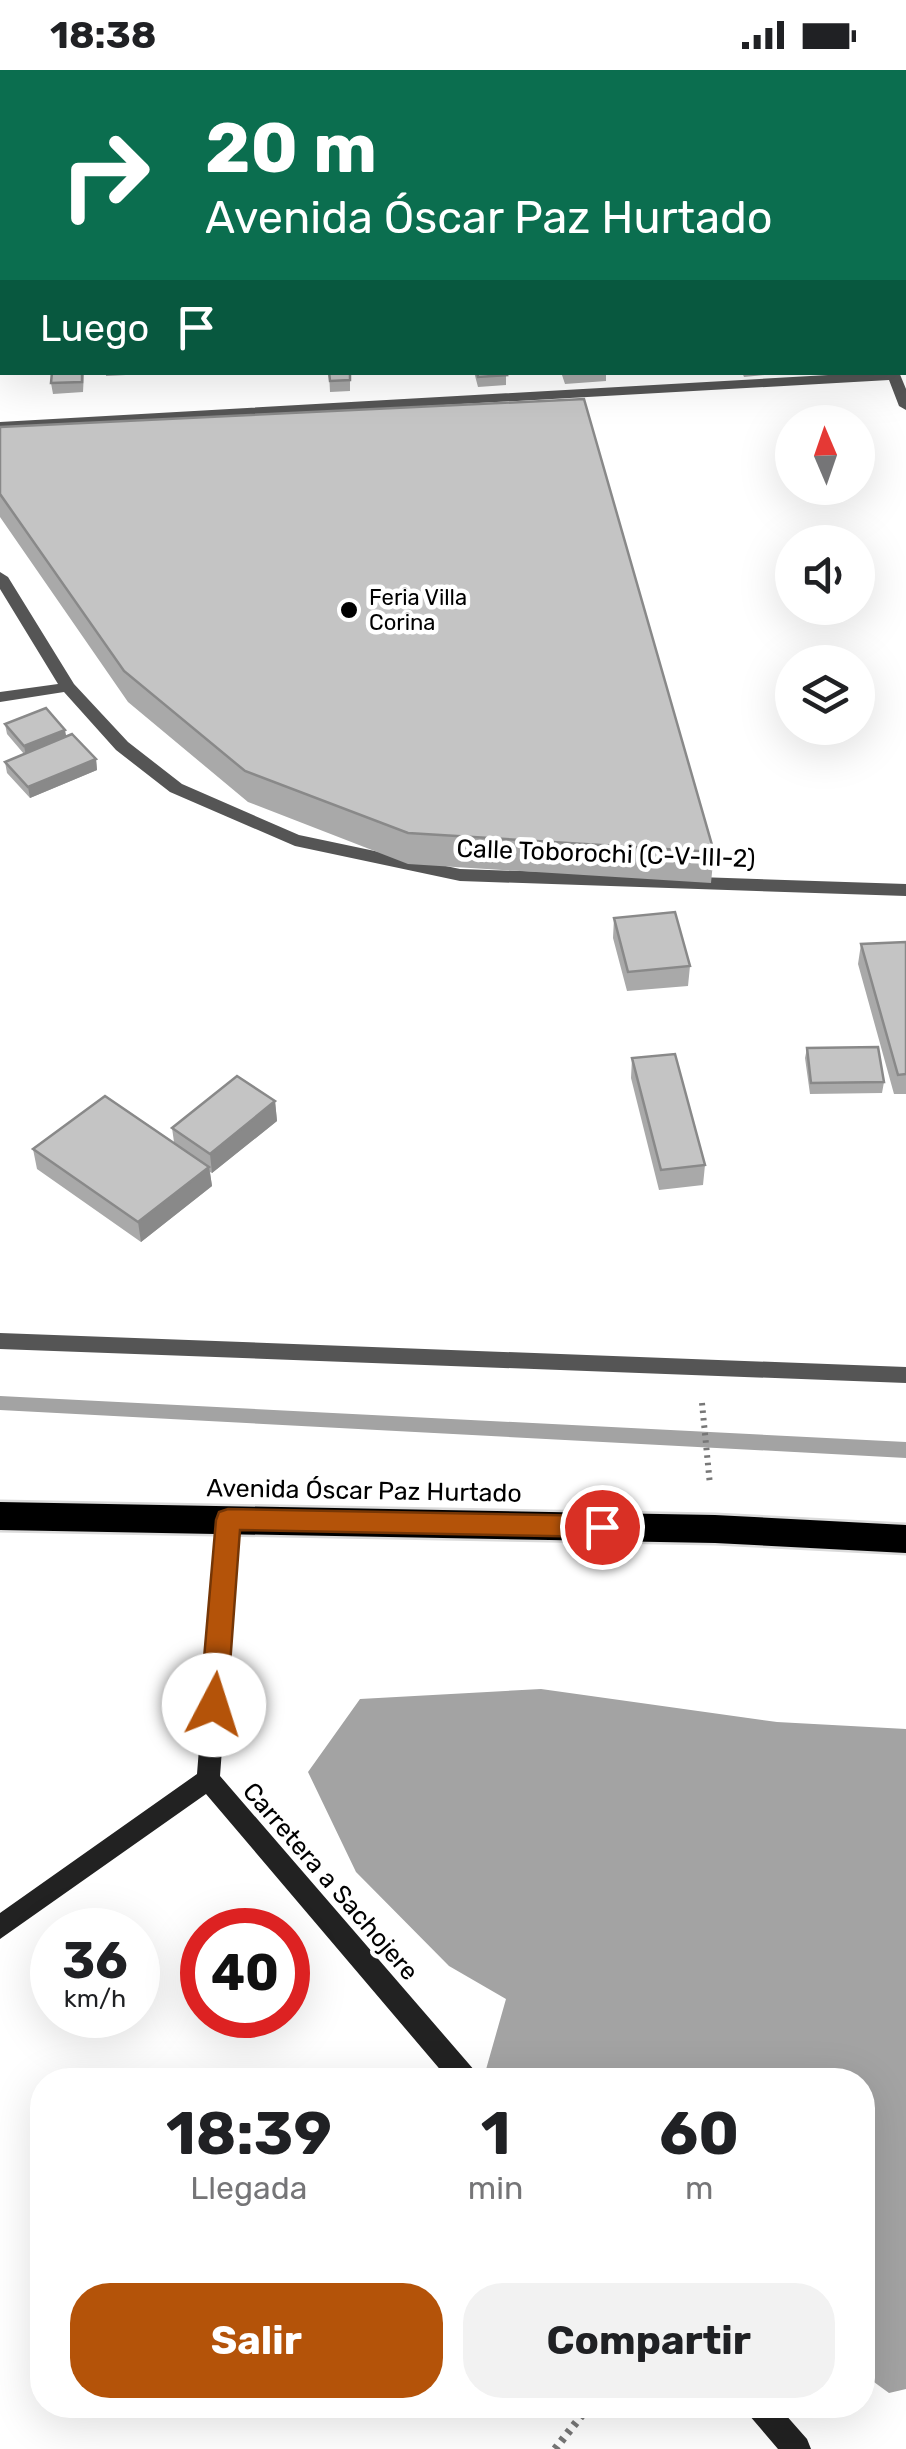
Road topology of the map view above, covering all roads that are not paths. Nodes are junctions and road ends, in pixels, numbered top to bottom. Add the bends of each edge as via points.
1 (875, 375) edge
2 (892, 375) edge
3 (906, 406) edge
4 (0, 426) edge
5 (0, 577) edge
6 (68, 687) junction
7 (0, 697) edge
8 (906, 890) edge
9 (0, 1341) edge
10 (906, 1375) edge
11 (0, 1516) edge
12 (228, 1520) junction
13 (906, 1539) edge
14 (208, 1779) junction
15 (0, 1927) edge
16 (456, 2068) edge
17 (770, 2418) edge
18 (797, 2449) edge

1 - 4 street
2 - 3 street
5 - 6 street, Calle Toborochi (C-V-III-2)
6 - 7 street
6 - 8 street, Calle Toborochi (C-V-III-2) via 122,746 176,788 295,840 460,875
9 - 10 street
11 - 12 highway, Avenida Óscar Paz Hurtado
12 - 13 highway, Avenida Óscar Paz Hurtado
12 - 14 street, Carretera a Sachojere
14 - 15 street
14 - 16 street, Carretera a Sachojere
17 - 18 street

